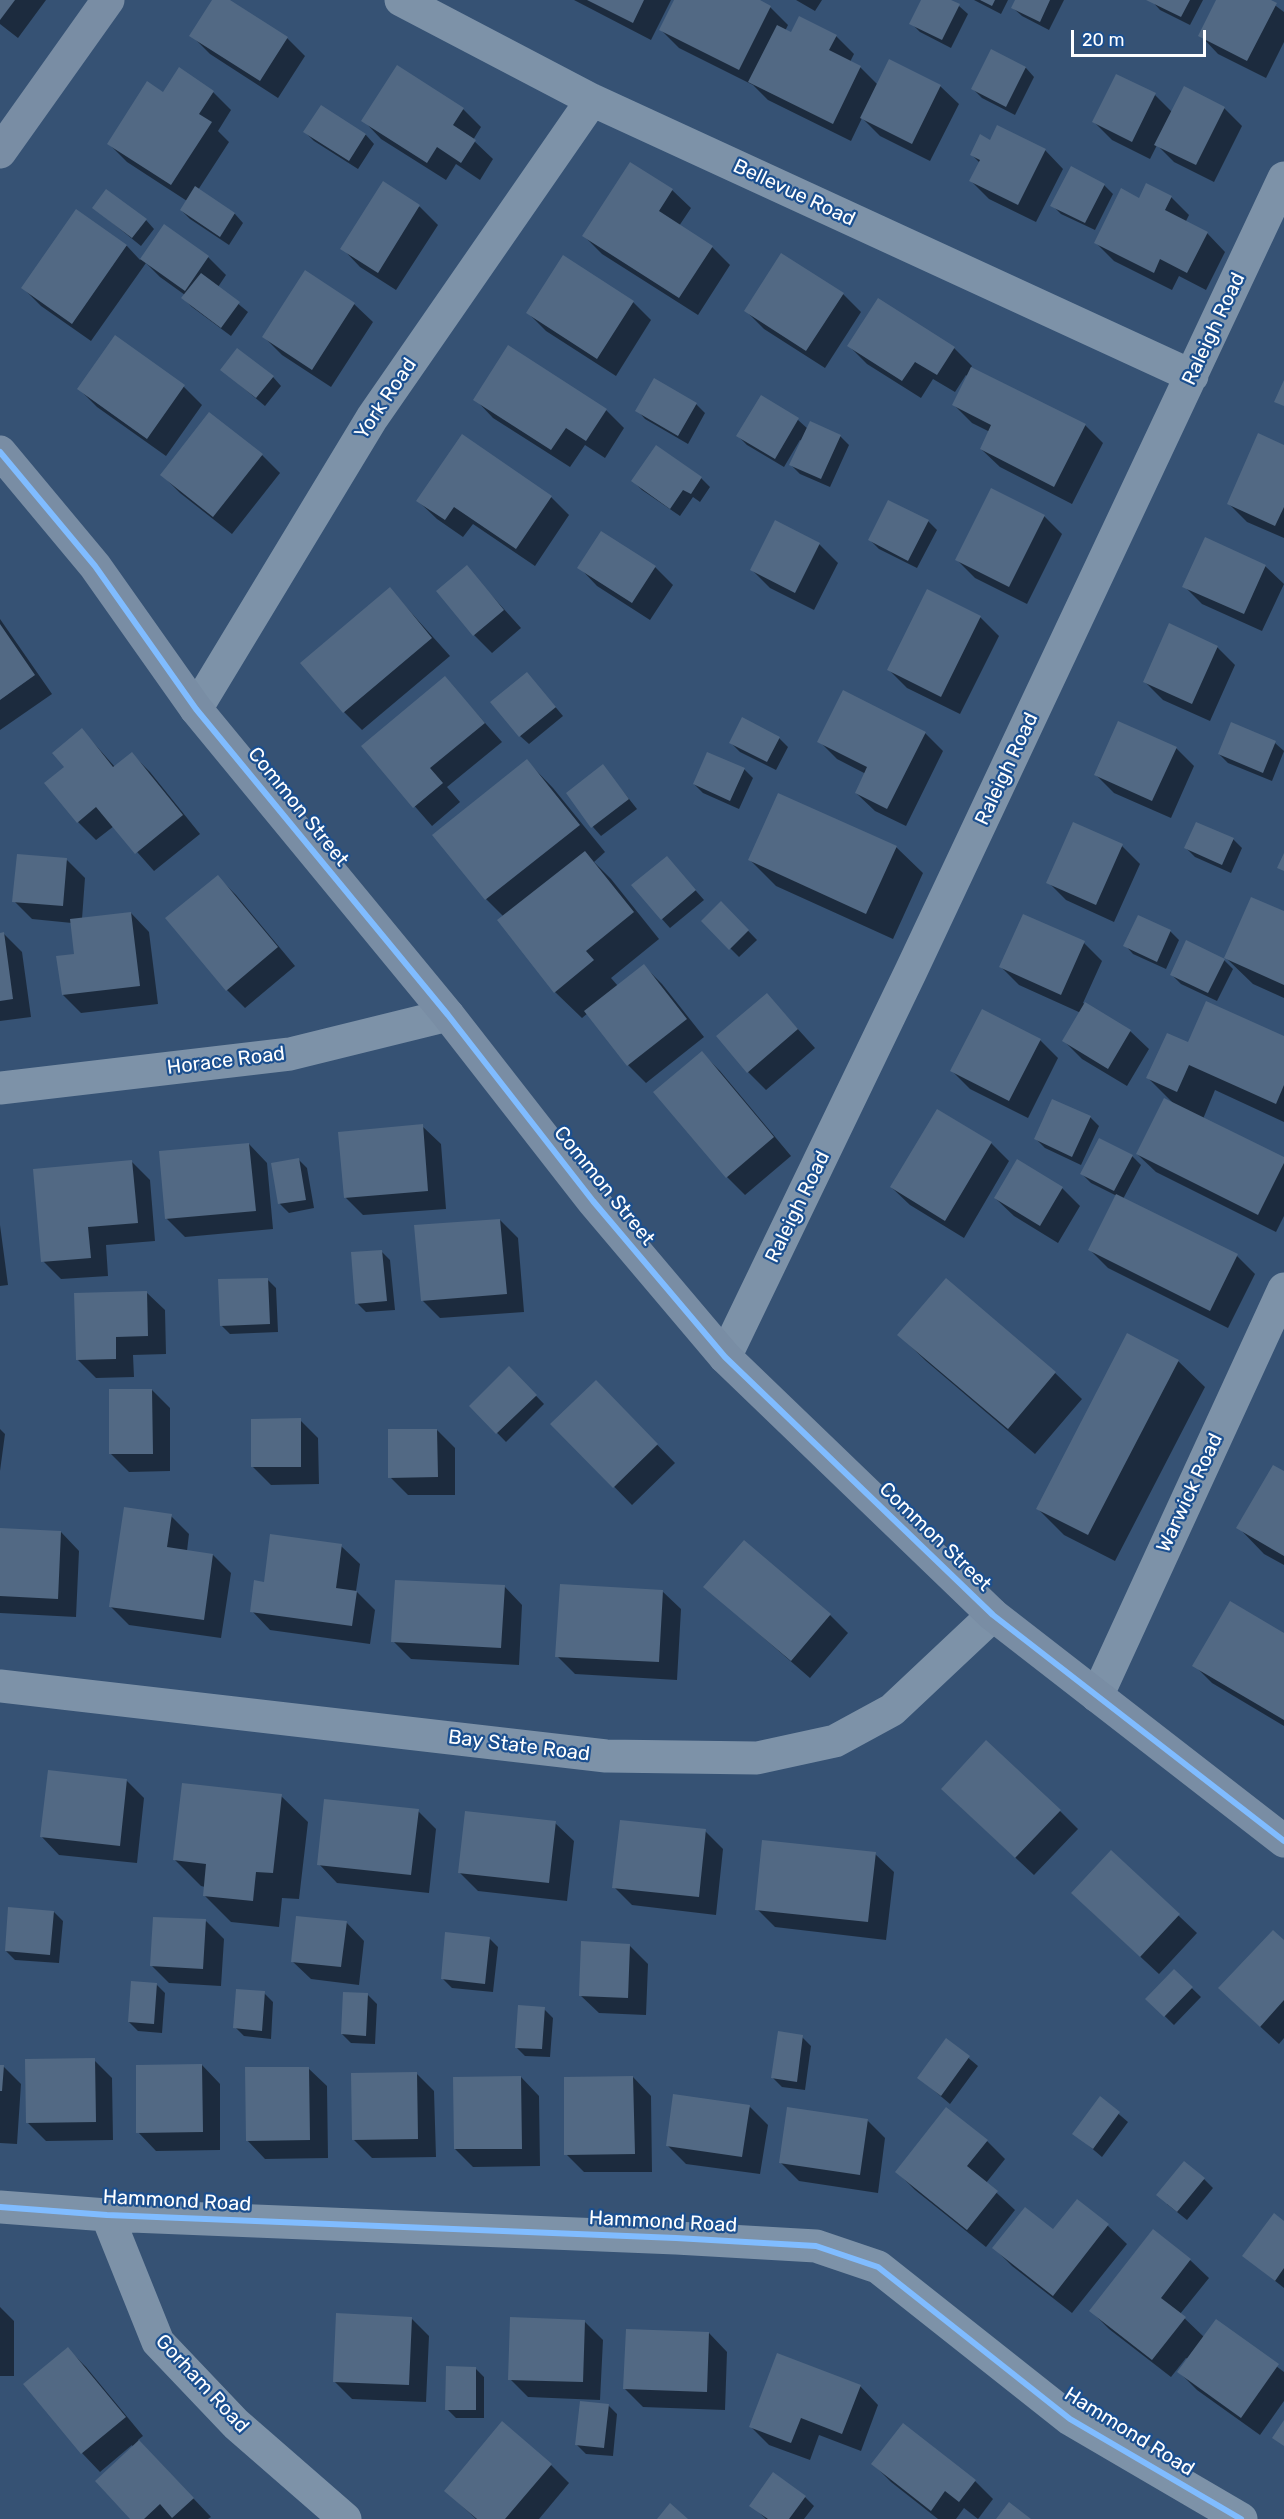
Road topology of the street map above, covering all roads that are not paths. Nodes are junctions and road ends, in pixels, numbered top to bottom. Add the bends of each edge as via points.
1 (108, 0) edge
2 (401, 0) edge
3 (592, 100) junction
4 (0, 152) edge
5 (1284, 178) edge
6 (1192, 375) junction
7 (0, 452) edge
8 (196, 709) junction
9 (448, 1016) junction
10 (0, 1088) edge
11 (1284, 1289) edge
12 (725, 1357) junction
13 (993, 1615) junction
14 (0, 1686) edge
15 (1096, 1696) junction
16 (1284, 1841) edge
17 (0, 2207) edge
18 (107, 2215) junction
19 (345, 2519) edge
20 (1241, 2519) edge

1 - 4 main road
2 - 3 street, Bellevue Road
3 - 6 street, Bellevue Road
3 - 8 street, York Road via 372,418
5 - 6 street, Raleigh Road
6 - 12 street, Raleigh Road
7 - 8 main road, Common Street via 95,566
8 - 9 main road, Common Street
9 - 10 street, Horace Road via 290,1054
9 - 12 main road, Common Street via 593,1201
11 - 15 street, Warwick Road
12 - 13 main road, Common Street
13 - 14 street, Bay State Road via 892,1710 835,1741 757,1758 606,1756
13 - 15 main road, Common Street
15 - 16 main road, Common Street
17 - 18 street, Hammond Road
18 - 19 street, Gorham Road via 158,2342 236,2424
18 - 20 street, Hammond Road via 816,2246 878,2267 1070,2419

